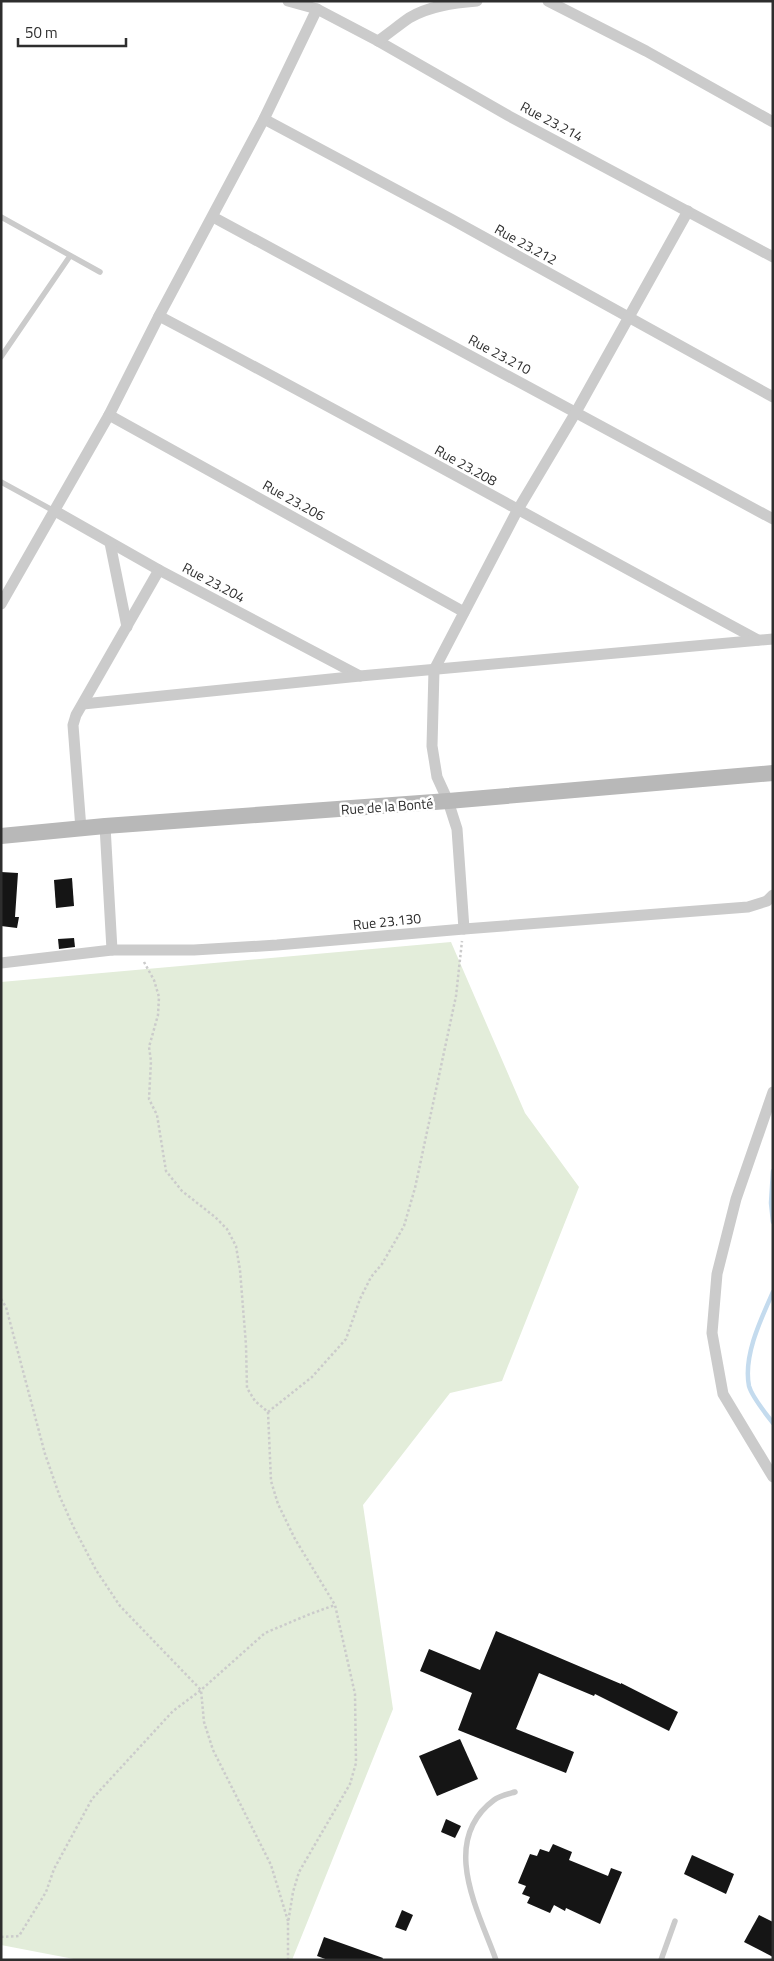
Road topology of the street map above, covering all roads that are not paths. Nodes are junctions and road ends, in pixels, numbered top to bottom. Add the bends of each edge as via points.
1 (288, 1) edge
2 (477, 1) edge
3 (548, 1) edge
4 (317, 9) junction
5 (378, 41) junction
6 (264, 119) junction
7 (773, 122) edge
8 (688, 211) junction
9 (1, 217) edge
10 (212, 217) junction
11 (70, 256) junction
12 (773, 257) edge
13 (100, 272) dead end
14 (159, 316) junction
15 (629, 318) junction
16 (1, 357) edge
17 (773, 397) edge
18 (576, 412) junction
19 (110, 415) junction
20 (1, 482) edge
21 (55, 511) junction
22 (517, 511) junction
23 (773, 519) edge
24 (110, 543) junction
25 (159, 570) junction
26 (1, 604) edge
27 (464, 612) junction
28 (127, 627) junction
29 (773, 639) edge
30 (758, 640) junction
31 (434, 670) junction
32 (360, 676) junction
33 (83, 704) junction
34 (773, 773) edge
35 (448, 801) junction
36 (105, 826) junction
37 (81, 829) junction
38 (1, 836) edge
39 (773, 894) edge
40 (464, 929) junction
41 (112, 950) junction
42 (1, 963) edge
43 (773, 1092) edge
44 (772, 1472) edge
45 (515, 1792) dead end
46 (675, 1921) dead end
47 (496, 1960) edge
48 (661, 1960) edge

1 - 4 street, Rue 23.214
2 - 5 street via 430,9 410,18
3 - 7 street
4 - 5 street, Rue 23.214
4 - 6 street
5 - 8 street, Rue 23.214 via 509,116
6 - 10 street
6 - 15 street, Rue 23.212
8 - 12 street, Rue 23.214
8 - 15 street
9 - 11 lane
10 - 14 street
10 - 18 street, Rue 23.210
11 - 13 lane
11 - 16 lane
14 - 19 street
14 - 22 street, Rue 23.208
15 - 17 street, Rue 23.212
15 - 18 street
18 - 22 street
18 - 23 street, Rue 23.210
19 - 21 street
19 - 27 street, Rue 23.206
20 - 21 lane
21 - 24 street, Rue 23.204
21 - 26 street
22 - 27 street
22 - 30 street, Rue 23.208
24 - 25 street, Rue 23.204
24 - 28 street
25 - 28 street
25 - 32 street, Rue 23.204
27 - 31 street
28 - 33 street
29 - 30 street
30 - 31 street
31 - 32 street
31 - 35 street via 432,746 437,777
32 - 33 street
33 - 37 street via 73,725
34 - 35 street, Rue de la Bonté
35 - 36 street, Rue de la Bonté
35 - 40 street via 457,829
36 - 37 street, Rue de la Bonté
36 - 41 street
37 - 38 street, Rue de la Bonté
39 - 40 street, Rue 23.130 via 767,901 748,907
40 - 41 street, Rue 23.130 via 194,950
41 - 42 street, Rue 23.130
43 - 44 street via 736,1199 717,1274 712,1333 723,1394
45 - 47 lane via 494,1799 474,1819 464,1857 468,1882
46 - 48 lane

